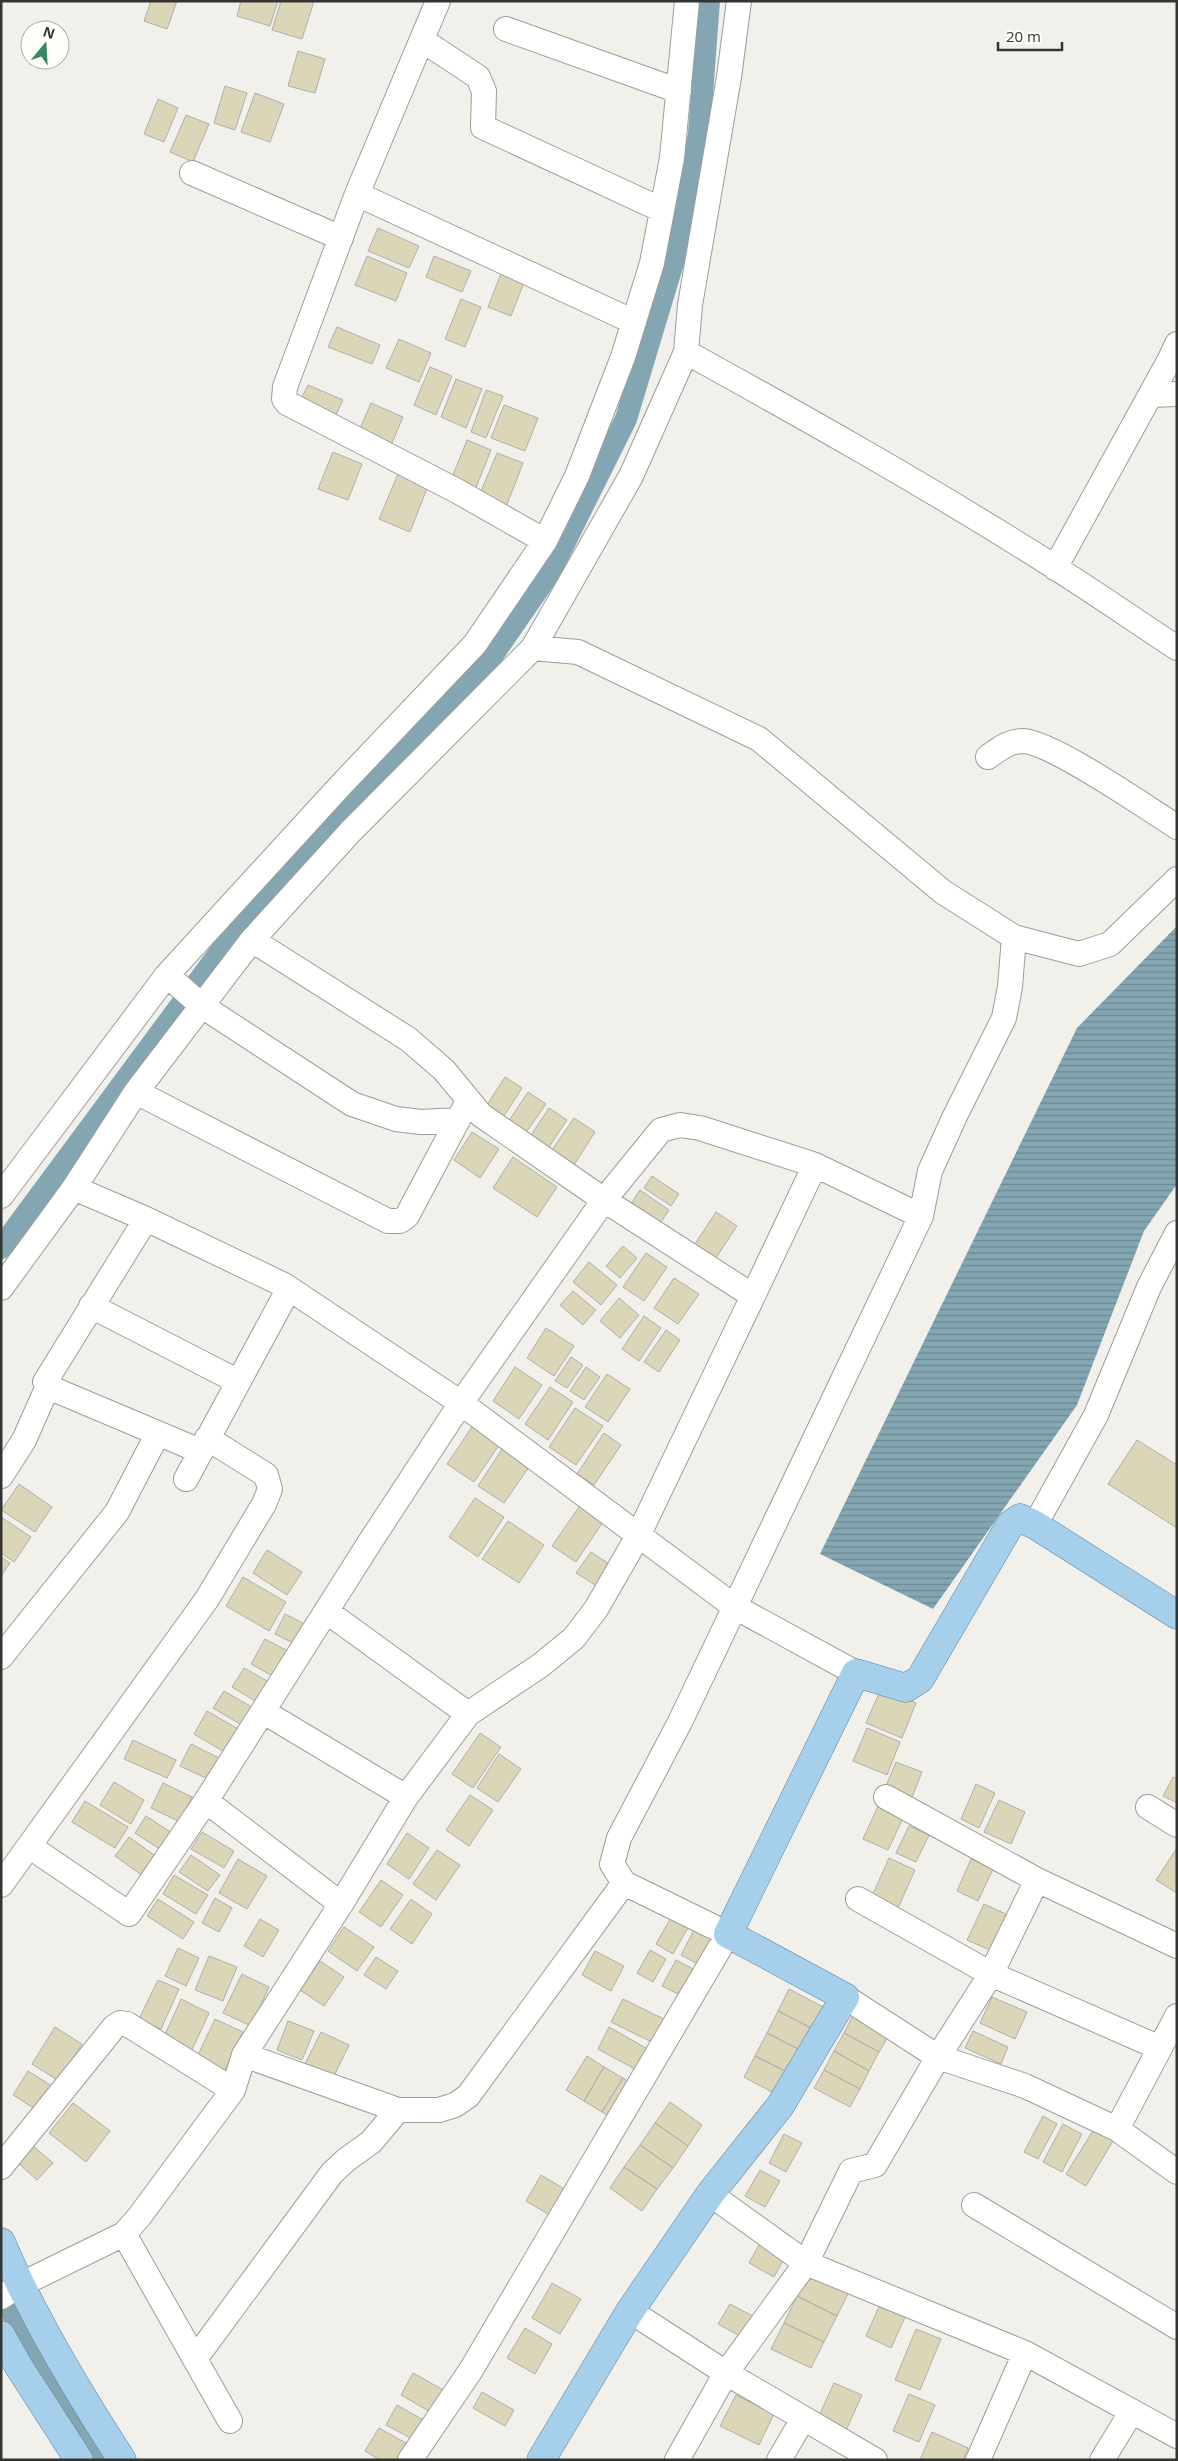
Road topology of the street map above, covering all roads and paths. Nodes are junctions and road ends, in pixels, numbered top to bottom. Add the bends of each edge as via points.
1 (438, 1) edge
2 (687, 1) edge
3 (739, 1) edge
4 (506, 28) dead end
5 (422, 40) junction
6 (679, 91) junction
7 (192, 174) dead end
8 (357, 194) junction
9 (662, 210) junction
10 (341, 238) junction
11 (634, 322) junction
12 (1177, 344) edge
13 (686, 352) junction
14 (1177, 394) edge
15 (1151, 395) junction
16 (545, 541) junction
17 (1056, 568) junction
18 (533, 648) junction
19 (1177, 648) edge
20 (988, 757) dead end
21 (1177, 827) edge
22 (1177, 879) edge
23 (1014, 937) junction
24 (252, 940) junction
25 (171, 979) junction
26 (201, 1005) junction
27 (136, 1092) junction
28 (462, 1111) junction
29 (815, 1165) junction
30 (74, 1188) junction
31 (1, 1196) edge
32 (604, 1200) junction
33 (921, 1216) junction
34 (146, 1219) junction
35 (1177, 1233) edge
36 (284, 1285) junction
37 (1, 1288) edge
38 (753, 1296) junction
39 (90, 1306) junction
40 (237, 1381) junction
41 (48, 1386) junction
42 (461, 1403) junction
43 (157, 1435) junction
44 (203, 1445) junction
45 (1, 1476) edge
46 (186, 1479) dead end
47 (1034, 1525) junction
48 (638, 1536) junction
49 (735, 1607) junction
50 (326, 1612) junction
51 (1177, 1615) edge
52 (1, 1657) edge
53 (856, 1673) junction
54 (264, 1712) junction
55 (468, 1714) junction
56 (406, 1797) junction
57 (886, 1798) dead end
58 (206, 1802) junction
59 (1148, 1808) dead end
60 (1177, 1825) edge
61 (28, 1846) junction
62 (1037, 1880) junction
63 (624, 1883) junction
64 (1, 1885) edge
65 (858, 1899) dead end
66 (341, 1904) junction
67 (728, 1934) junction
68 (1177, 1946) edge
69 (991, 1974) junction
70 (845, 1997) junction
71 (1170, 2034) edge
72 (244, 2055) junction
73 (938, 2057) junction
74 (233, 2090) junction
75 (398, 2110) junction
76 (1117, 2129) junction
77 (1, 2166) edge
78 (1177, 2172) edge
79 (710, 2194) junction
80 (974, 2205) dead end
81 (124, 2234) junction
82 (1, 2242) edge
83 (806, 2263) junction
84 (11, 2291) edge
85 (630, 2311) junction
86 (1177, 2327) edge
87 (1, 2335) edge
88 (1025, 2353) junction
89 (195, 2359) junction
90 (726, 2373) junction
91 (1132, 2411) junction
92 (803, 2420) junction
93 (230, 2421) dead end
94 (1177, 2436) edge
95 (79, 2460) edge
96 (122, 2460) edge
97 (410, 2460) edge
98 (541, 2460) edge
99 (677, 2460) edge
100 (779, 2460) edge
101 (875, 2460) edge
102 (978, 2460) edge
103 (1102, 2460) edge

1 - 5 street
2 - 6 street
3 - 13 street via 690,305
4 - 6 street
5 - 8 street
5 - 9 street via 478,77 484,91 483,127
6 - 9 street via 672,158
7 - 10 street
8 - 10 street
8 - 11 street
9 - 11 street via 652,263
10 - 16 street via 285,386 287,404 457,491
11 - 16 street via 577,476
12 - 15 street
13 - 17 street via 926,487
13 - 18 street via 631,476
14 - 15 street
15 - 17 street
16 - 25 street via 475,644 341,785
17 - 19 street
18 - 23 street via 578,652 759,739 943,892
18 - 24 street via 351,831
20 - 21 street via 1011,742 1025,741 1054,751
22 - 23 street via 1110,944 1079,954
23 - 33 street via 1004,1018 930,1171
24 - 26 street
24 - 28 street via 408,1039 444,1070
25 - 26 street
25 - 31 street
26 - 27 street
26 - 28 street via 352,1104 396,1119 421,1122
27 - 28 street via 388,1221 400,1221 407,1216
27 - 30 street
28 - 32 street via 481,1115
29 - 32 street via 700,1128 680,1125 661,1130
29 - 33 street
29 - 38 street
30 - 34 street
30 - 37 street
32 - 38 street
32 - 42 street
33 - 49 street
34 - 36 street
34 - 39 street
35 - 47 street via 1149,1287 1096,1415
36 - 40 street via 286,1297
36 - 42 street
38 - 48 street
39 - 40 street
39 - 41 street via 45,1379
40 - 44 street
41 - 43 street
41 - 45 street via 24,1440
42 - 48 street
42 - 50 street
43 - 44 street
43 - 52 street via 117,1512
44 - 46 street
44 - 61 street via 266,1476 270,1489 264,1504 207,1599
47 - 51 main road
47 - 53 main road via 1020,1518 1010,1524 920,1679 906,1688
48 - 49 street
48 - 55 street via 596,1609 574,1638 541,1665
49 - 53 street
49 - 63 street via 680,1722 618,1838 612,1864
50 - 54 street
50 - 55 street
53 - 67 main road
54 - 56 street
54 - 58 street
55 - 56 street
56 - 66 street
57 - 62 street
58 - 61 street via 129,1914
58 - 66 street
59 - 60 street
61 - 64 street
62 - 68 street
62 - 69 street
63 - 67 street
63 - 75 street via 468,2096 440,2110
65 - 69 street
66 - 72 street
67 - 70 main road
67 - 97 street via 472,2370
69 - 71 street
69 - 73 street
70 - 73 street
70 - 79 main road via 780,2106
71 - 76 street
72 - 74 street
72 - 75 street
73 - 76 street via 1025,2086
73 - 83 street via 875,2165 851,2171
74 - 77 street via 127,2024 120,2023
74 - 81 street
75 - 89 street via 371,2142 332,2173
76 - 78 street
79 - 83 street
79 - 85 main road
80 - 86 street
81 - 84 street
81 - 89 street
82 - 84 main road
83 - 88 street
83 - 90 street
84 - 96 main road
85 - 90 street
85 - 98 main road
87 - 95 main road
88 - 91 street
88 - 102 street
89 - 93 street
90 - 92 street
90 - 99 street
91 - 94 street
91 - 103 street
92 - 100 street
92 - 101 street

